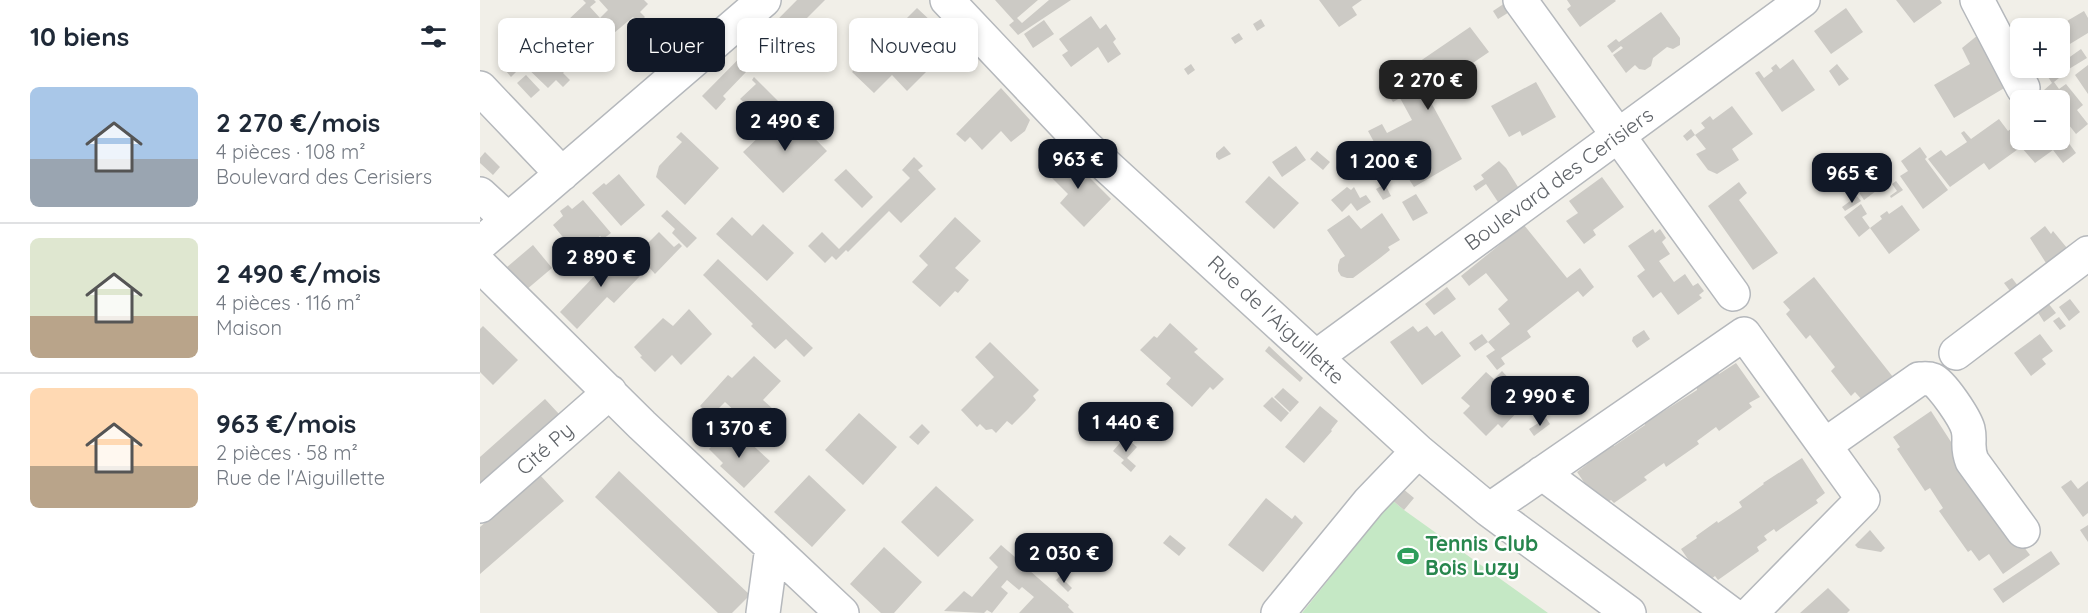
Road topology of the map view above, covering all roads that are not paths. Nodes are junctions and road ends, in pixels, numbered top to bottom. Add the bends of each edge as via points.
1 (764, 0) edge
2 (947, 0) edge
3 (1520, 0) edge
4 (1803, 0) edge
5 (1977, 0) edge
6 (2023, 87) dead end
7 (480, 88) edge
8 (1619, 135) junction
9 (562, 174) junction
10 (480, 194) edge
11 (508, 220) junction
12 (480, 244) edge
13 (2088, 253) edge
14 (480, 265) edge
15 (1733, 294) dead end
16 (1956, 353) dead end
17 (1316, 357) junction
18 (610, 392) junction
19 (1825, 446) junction
20 (1418, 452) junction
21 (1542, 473) junction
22 (480, 506) edge
23 (1489, 510) junction
24 (2023, 531) dead end
25 (772, 547) junction
26 (763, 613) edge
27 (842, 613) edge
28 (1278, 613) edge
29 (1629, 613) edge
30 (1730, 613) edge
31 (1751, 613) edge

1 - 9 street
2 - 17 street, Rue de l'Aiguillette via 1086,147
3 - 8 street
4 - 8 street, Boulevard des Cerisiers
5 - 6 street
7 - 9 street
8 - 15 street
8 - 17 street, Boulevard des Cerisiers
9 - 11 street
10 - 11 street
11 - 12 street
13 - 16 street
14 - 18 street
17 - 20 street, Rue de l'Aiguillette
18 - 22 street, Cité Py
18 - 25 street
19 - 21 street via 1744,334
19 - 24 street via 1919,379 1930,378 1940,384 1967,426 1967,449 1972,461
19 - 31 street via 1863,499
20 - 23 street, Rue de l'Aiguillette
20 - 28 street via 1369,502
21 - 23 street
21 - 30 street
23 - 29 street, Rue de l'Aiguillette
25 - 26 street
25 - 27 street

